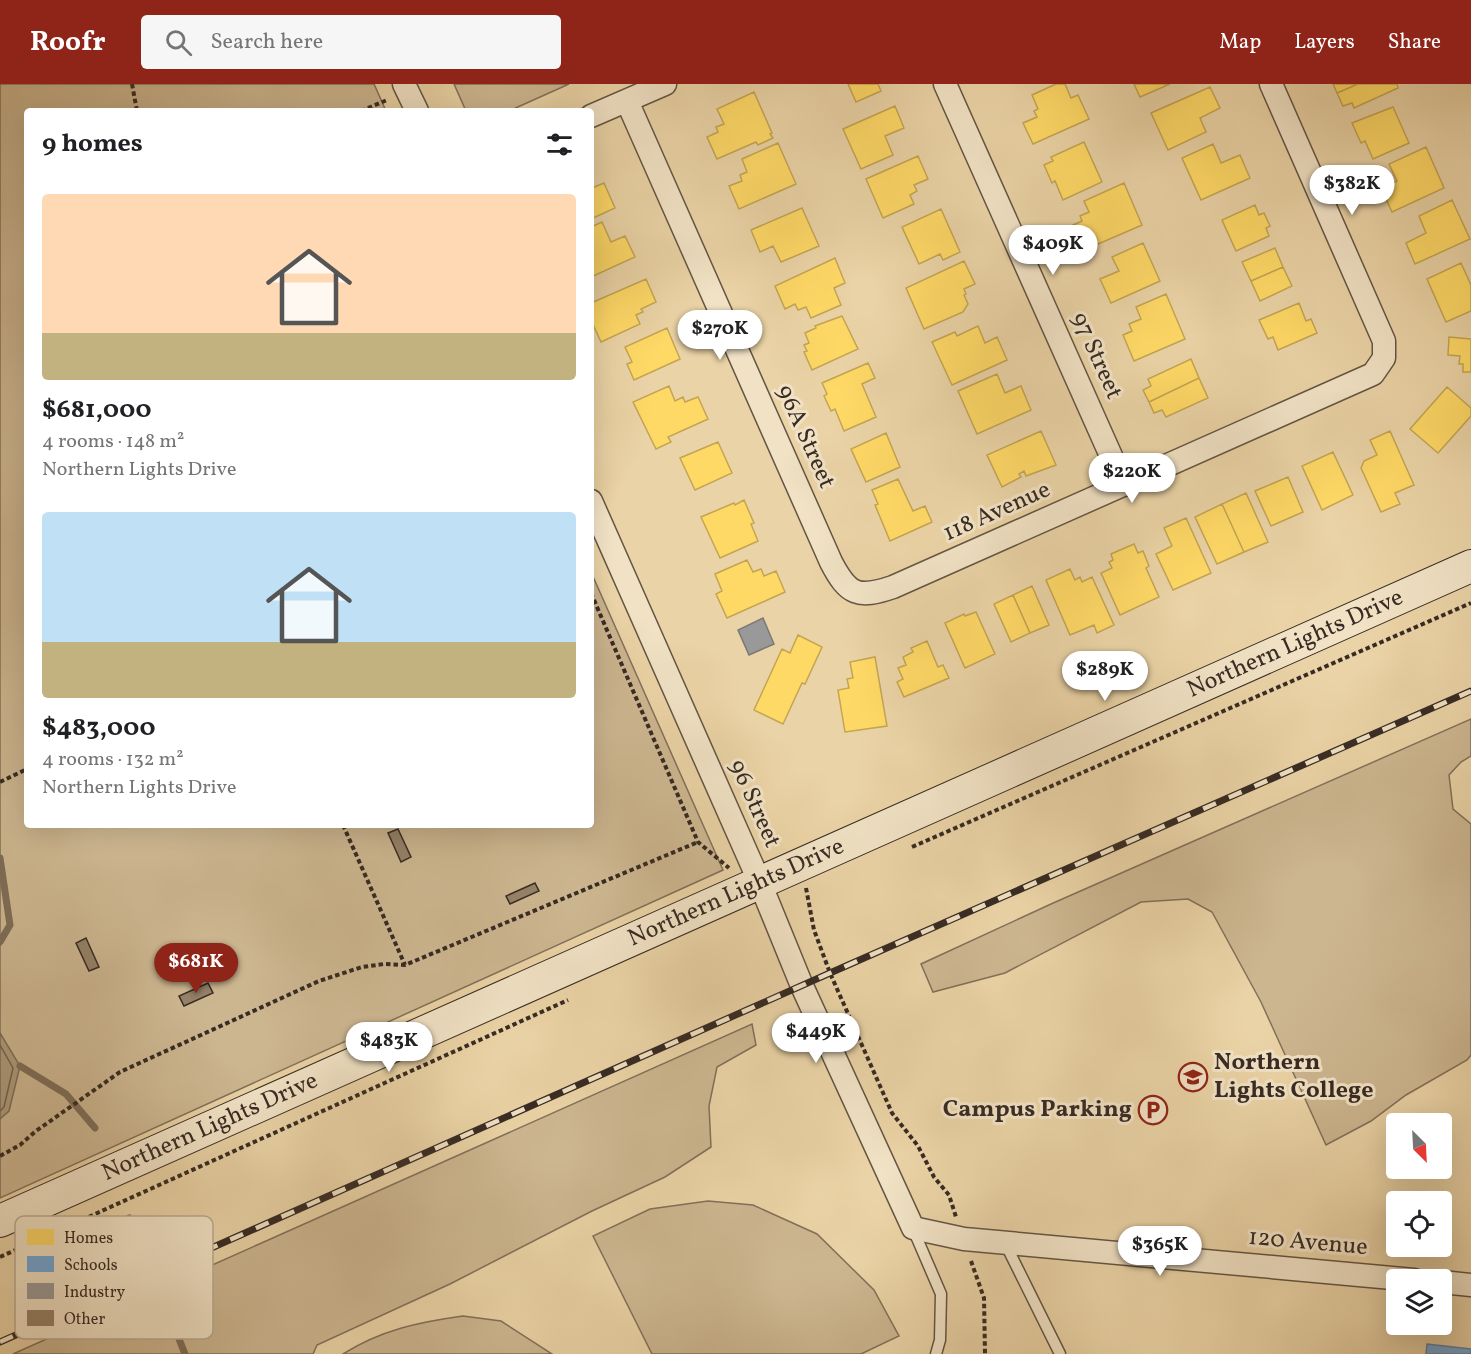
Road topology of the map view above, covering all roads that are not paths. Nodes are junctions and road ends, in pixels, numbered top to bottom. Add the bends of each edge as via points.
1 (404, 84) edge
2 (665, 84) edge
3 (945, 84) edge
4 (1271, 84) edge
5 (627, 101) junction
6 (416, 108) edge
7 (594, 115) edge
8 (1124, 485) junction
9 (594, 508) edge
10 (1471, 566) edge
11 (854, 592) joint
12 (765, 896) junction
13 (0, 1221) edge
14 (913, 1228) junction
15 (1005, 1243) junction
16 (1386, 1277) edge
17 (1452, 1283) edge
18 (1471, 1285) edge
19 (936, 1354) edge
20 (1060, 1354) edge

1 - 6 street
2 - 5 street
3 - 8 street, 97 Street
4 - 8 street, 118 Avenue via 1376,320 1384,341 1384,358 1373,374 1354,384
5 - 7 street
5 - 11 street, 96A Street via 831,562 840,579
8 - 11 street, 118 Avenue via 893,587 873,594
9 - 12 street, 96 Street
10 - 12 main road, Northern Lights Drive
12 - 13 main road, Northern Lights Drive
12 - 14 street, 96 Street
14 - 15 street, 120 Avenue
14 - 19 lane via 942,1294
15 - 16 street, 120 Avenue
15 - 20 lane
17 - 18 street

